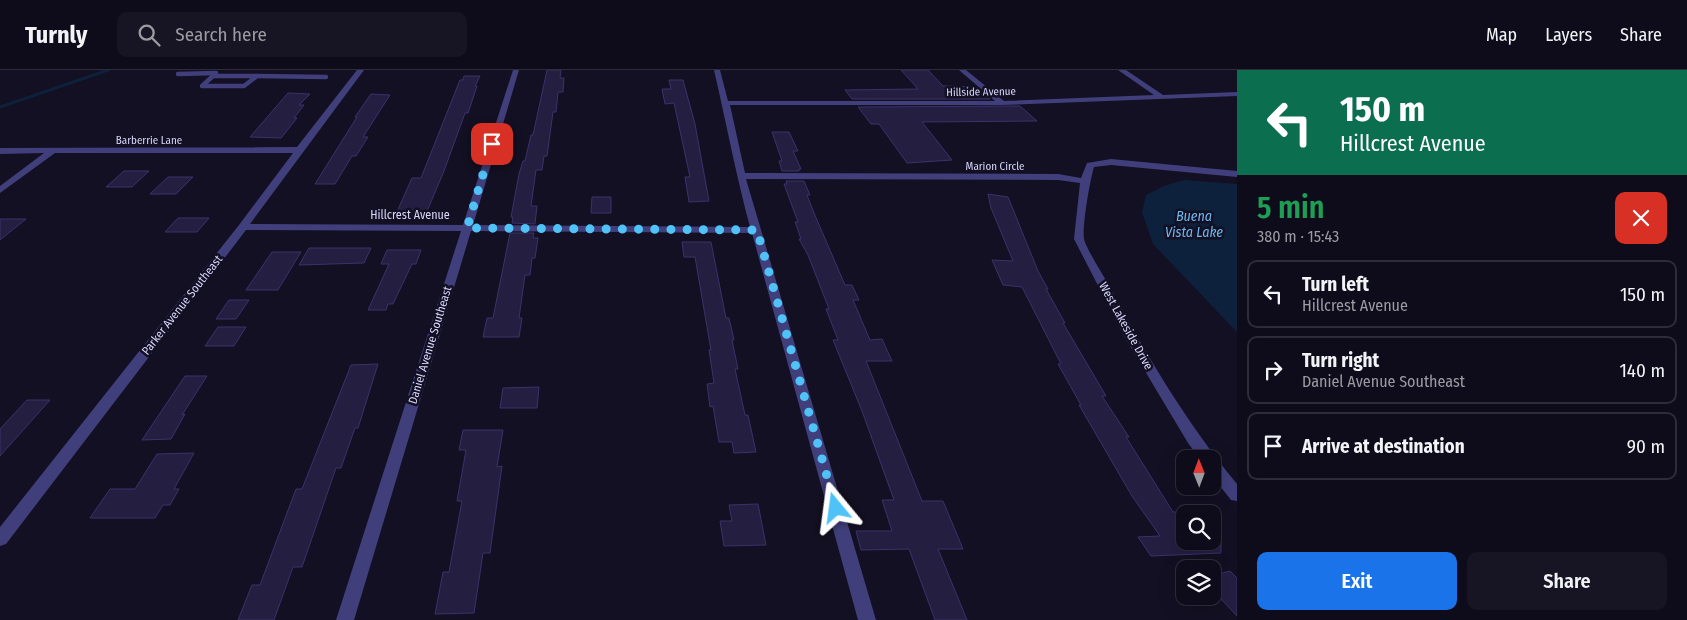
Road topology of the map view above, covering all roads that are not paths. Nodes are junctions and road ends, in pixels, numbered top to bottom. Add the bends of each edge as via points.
1 (361, 70) edge
2 (516, 70) edge
3 (717, 70) edge
4 (962, 70) edge
5 (1121, 70) edge
6 (178, 74) dead end
7 (213, 76) junction
8 (257, 76) junction
9 (326, 77) dead end
10 (244, 86) junction
11 (238, 91) dead end
12 (1237, 94) edge
13 (1162, 97) junction
14 (726, 103) junction
15 (1002, 103) junction
16 (298, 150) junction
17 (0, 151) edge
18 (52, 151) junction
19 (1237, 174) edge
20 (740, 176) junction
21 (1085, 181) junction
22 (0, 190) edge
23 (243, 227) junction
24 (467, 228) junction
25 (757, 230) junction
26 (1201, 450) edge
27 (1221, 475) edge
28 (1237, 495) edge
29 (0, 539) edge
30 (345, 620) edge
31 (867, 620) edge

1 - 16 street, Parker Avenue Southeast
2 - 24 street, Daniel Avenue Southeast
3 - 14 street
4 - 15 street
5 - 13 street
6 - 7 lane via 216,73
7 - 8 lane
7 - 10 lane via 202,86
8 - 9 lane
8 - 10 lane
10 - 11 lane
12 - 13 street, Hillside Avenue
13 - 15 street, Hillside Avenue
14 - 15 street, Hillside Avenue
14 - 20 street
16 - 18 street, Barberrie Lane
16 - 23 street, Parker Avenue Southeast
17 - 18 street, Barberrie Lane
18 - 22 street
19 - 21 street via 1111,162 1090,165
20 - 21 street, Marion Circle via 1058,177
20 - 25 street
21 - 26 street, West Lakeside Drive via 1079,240 1130,336
23 - 24 street, Hillcrest Avenue
23 - 29 street, Parker Avenue Southeast
24 - 25 street, Hillcrest Avenue
24 - 30 street, Daniel Avenue Southeast
25 - 31 street
27 - 28 street

